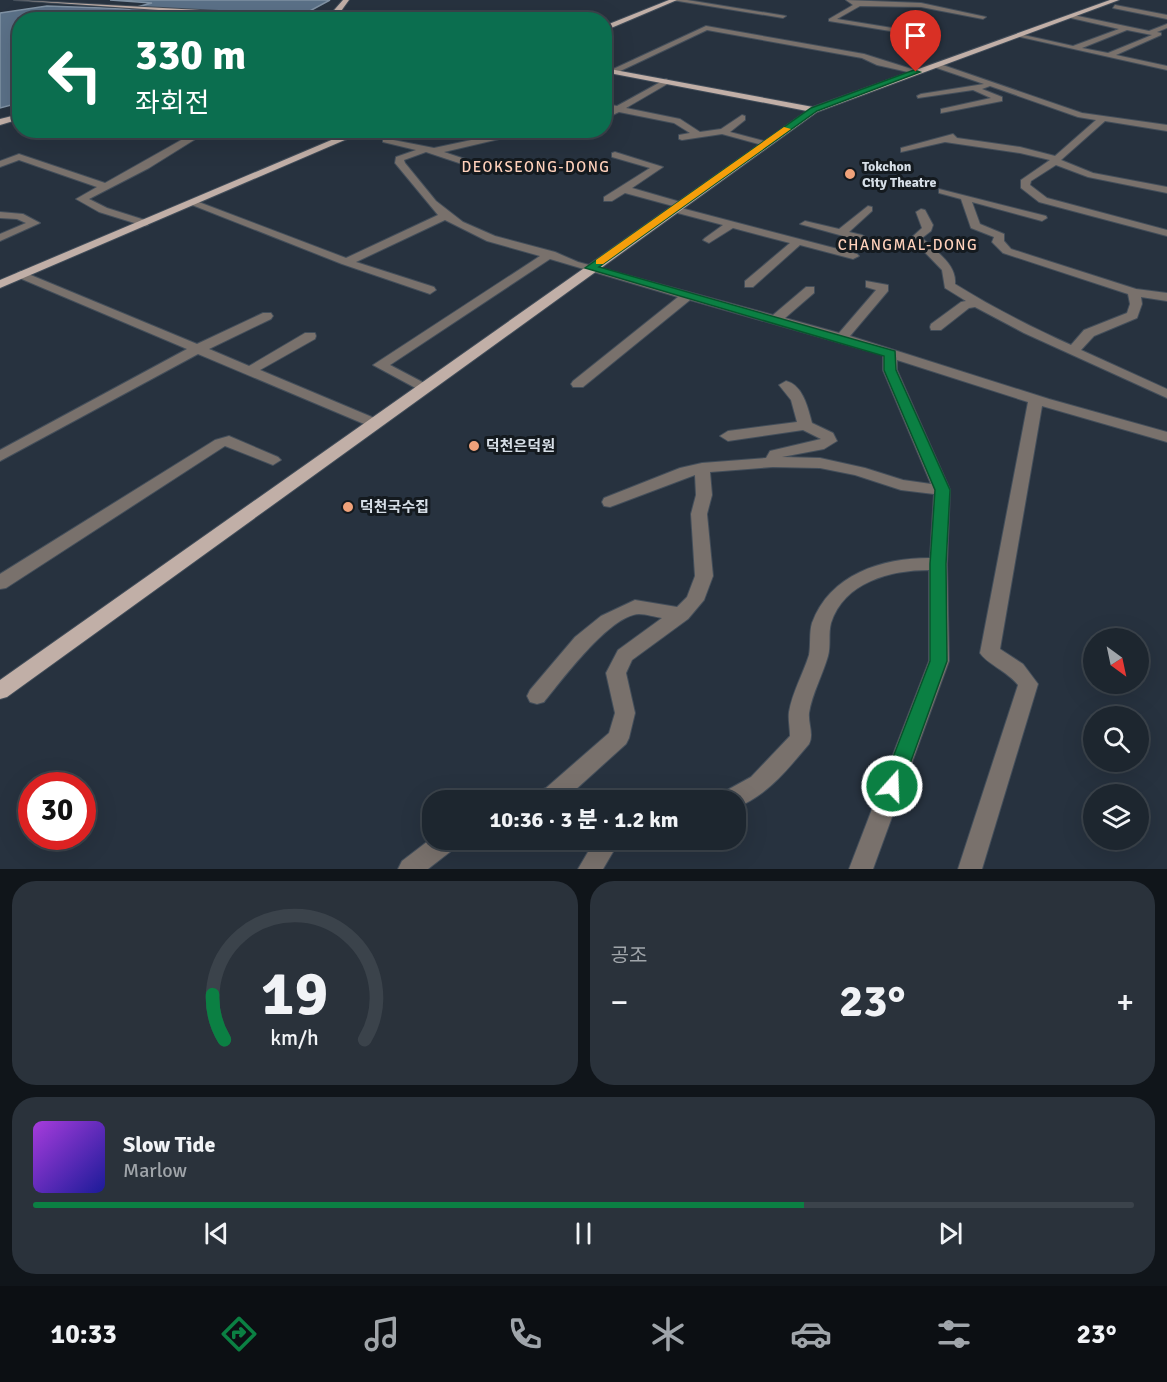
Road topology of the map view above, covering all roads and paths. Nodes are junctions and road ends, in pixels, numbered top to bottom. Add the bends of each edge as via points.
1 (17, 0) edge
2 (346, 0) edge
3 (674, 0) edge
4 (849, 0) edge
5 (856, 4) junction
6 (1115, 4) edge
7 (218, 12) edge
8 (335, 12) edge
9 (783, 16) dead end
10 (983, 17) dead end
11 (1073, 17) junction
12 (1167, 17) edge
13 (612, 26) edge
14 (1167, 26) edge
15 (1127, 28) junction
16 (915, 33) dead end
17 (1159, 34) edge
18 (1019, 36) junction
19 (1073, 48) junction
20 (1108, 56) junction
21 (937, 65) junction
22 (1165, 68) dead end
23 (612, 69) edge
24 (612, 71) edge
25 (916, 72) junction
26 (666, 81) junction
27 (992, 85) junction
28 (972, 88) junction
29 (921, 96) dead end
30 (612, 108) edge
31 (619, 109) junction
32 (814, 110) junction
33 (944, 111) dead end
34 (612, 113) edge
35 (742, 118) dead end
36 (1102, 120) junction
37 (1167, 128) edge
38 (723, 130) junction
39 (967, 133) dead end
40 (699, 135) junction
41 (682, 137) dead end
42 (193, 138) edge
43 (345, 138) edge
44 (495, 138) edge
45 (944, 139) junction
46 (386, 140) dead end
47 (766, 143) junction
48 (423, 150) junction
49 (904, 150) dead end
50 (434, 151) junction
51 (615, 155) dead end
52 (1056, 160) junction
53 (0, 164) edge
54 (477, 166) dead end
55 (104, 186) junction
56 (622, 189) junction
57 (1167, 190) edge
58 (943, 191) dead end
59 (965, 197) junction
60 (608, 199) dead end
61 (192, 203) junction
62 (677, 207) junction
63 (868, 209) dead end
64 (442, 211) junction
65 (921, 212) dead end
66 (0, 215) edge
67 (1042, 218) dead end
68 (144, 223) junction
69 (731, 224) junction
70 (805, 224) dead end
71 (842, 233) junction
72 (1167, 233) edge
73 (0, 238) edge
74 (709, 240) dead end
75 (797, 242) junction
76 (871, 245) dead end
77 (551, 254) junction
78 (853, 256) dead end
79 (346, 262) junction
80 (591, 268) junction
81 (21, 275) junction
82 (0, 284) edge
83 (749, 284) dead end
84 (870, 284) dead end
85 (430, 290) dead end
86 (810, 290) dead end
87 (1134, 292) junction
88 (688, 295) junction
89 (1167, 297) edge
90 (974, 303) junction
91 (267, 316) dead end
92 (776, 320) junction
93 (936, 327) dead end
94 (310, 336) dead end
95 (842, 339) junction
96 (198, 349) junction
97 (1074, 350) junction
98 (890, 354) junction
99 (249, 371) junction
100 (578, 384) dead end
101 (786, 386) dead end
102 (423, 388) junction
103 (1167, 394) edge
104 (1036, 399) junction
105 (374, 423) junction
106 (805, 426) junction
107 (728, 436) dead end
108 (1167, 437) edge
109 (0, 456) edge
110 (273, 460) dead end
111 (773, 462) junction
112 (702, 468) junction
113 (942, 490) junction
114 (609, 502) dead end
115 (938, 564) junction
116 (0, 583) edge
117 (681, 614) junction
118 (0, 691) edge
119 (537, 696) dead end
120 (565, 790) edge
121 (746, 793) edge
122 (434, 850) edge
123 (602, 850) edge
124 (410, 869) edge
125 (590, 869) edge
126 (861, 869) edge
127 (970, 869) edge

1 - 7 main road
2 - 8 main road
3 - 9 street
3 - 13 main road
4 - 5 street
5 - 10 street via 921,5
5 - 16 street via 831,20
6 - 11 main road
6 - 12 street
11 - 15 street
11 - 18 main road
14 - 17 street
15 - 17 street
15 - 19 street
17 - 20 street
18 - 19 street
18 - 21 main road
19 - 20 street
20 - 22 street
21 - 25 main road
21 - 27 street
23 - 25 street via 706,28 864,56
24 - 26 main road
25 - 32 main road
26 - 31 street
26 - 32 main road
27 - 28 street
27 - 36 street
28 - 29 street
28 - 33 street via 999,99
30 - 31 street
31 - 34 street
31 - 40 street via 676,121
32 - 47 main road
35 - 38 street
36 - 37 street
36 - 52 street
38 - 40 street
38 - 47 street
39 - 45 street
40 - 41 street
42 - 55 street
43 - 61 main road
44 - 50 street
45 - 49 street
45 - 52 street via 1020,150
46 - 48 street
47 - 62 main road
48 - 50 street
48 - 64 street via 399,159
50 - 54 street
51 - 56 street via 658,166
52 - 57 street via 1091,175
52 - 72 street via 1026,180 1025,186 1043,200
53 - 55 street via 19,157
55 - 68 street via 81,199
56 - 60 street
56 - 62 street
58 - 59 street
59 - 67 street
59 - 87 street via 975,226 1000,236 998,242 1007,251
61 - 68 main road
61 - 79 street
62 - 69 street
62 - 80 main road
63 - 71 street
64 - 77 street via 473,232
64 - 79 street
65 - 90 street via 928,225 916,238 947,269 949,285
66 - 73 street via 35,222
68 - 81 main road
69 - 74 street
69 - 75 street
70 - 71 street
71 - 76 street
75 - 78 street
75 - 83 street
77 - 80 street
77 - 102 street via 380,365
79 - 85 street
80 - 88 street
80 - 102 main road
81 - 82 main road
81 - 96 street
84 - 95 street via 884,288
86 - 92 street
87 - 89 street
87 - 97 street via 1133,315 1089,333
88 - 92 street
88 - 100 street
90 - 93 street via 965,305
90 - 97 street
91 - 96 street
92 - 95 street
94 - 99 street
95 - 98 street
96 - 99 street
96 - 109 street
97 - 103 street
98 - 104 street
98 - 113 street via 890,370
99 - 105 street
101 - 106 street via 798,399
102 - 105 main road
104 - 108 street
104 - 127 street via 990,653 1021,672 1028,684
105 - 118 main road
106 - 107 street
106 - 111 street via 828,436 829,441 775,454
110 - 116 street via 229,441 220,442
111 - 112 street
111 - 113 street via 820,463 901,485
112 - 114 street via 654,482
112 - 117 street via 704,495 699,514 704,576 695,600
113 - 115 street
115 - 121 street via 903,564 872,574 850,584 832,601 821,626 819,653 799,713 801,738
115 - 126 street via 939,661
117 - 119 street via 635,607 608,621 582,642
117 - 120 street via 625,655 616,673 625,713 618,738
122 - 124 street
123 - 125 street

